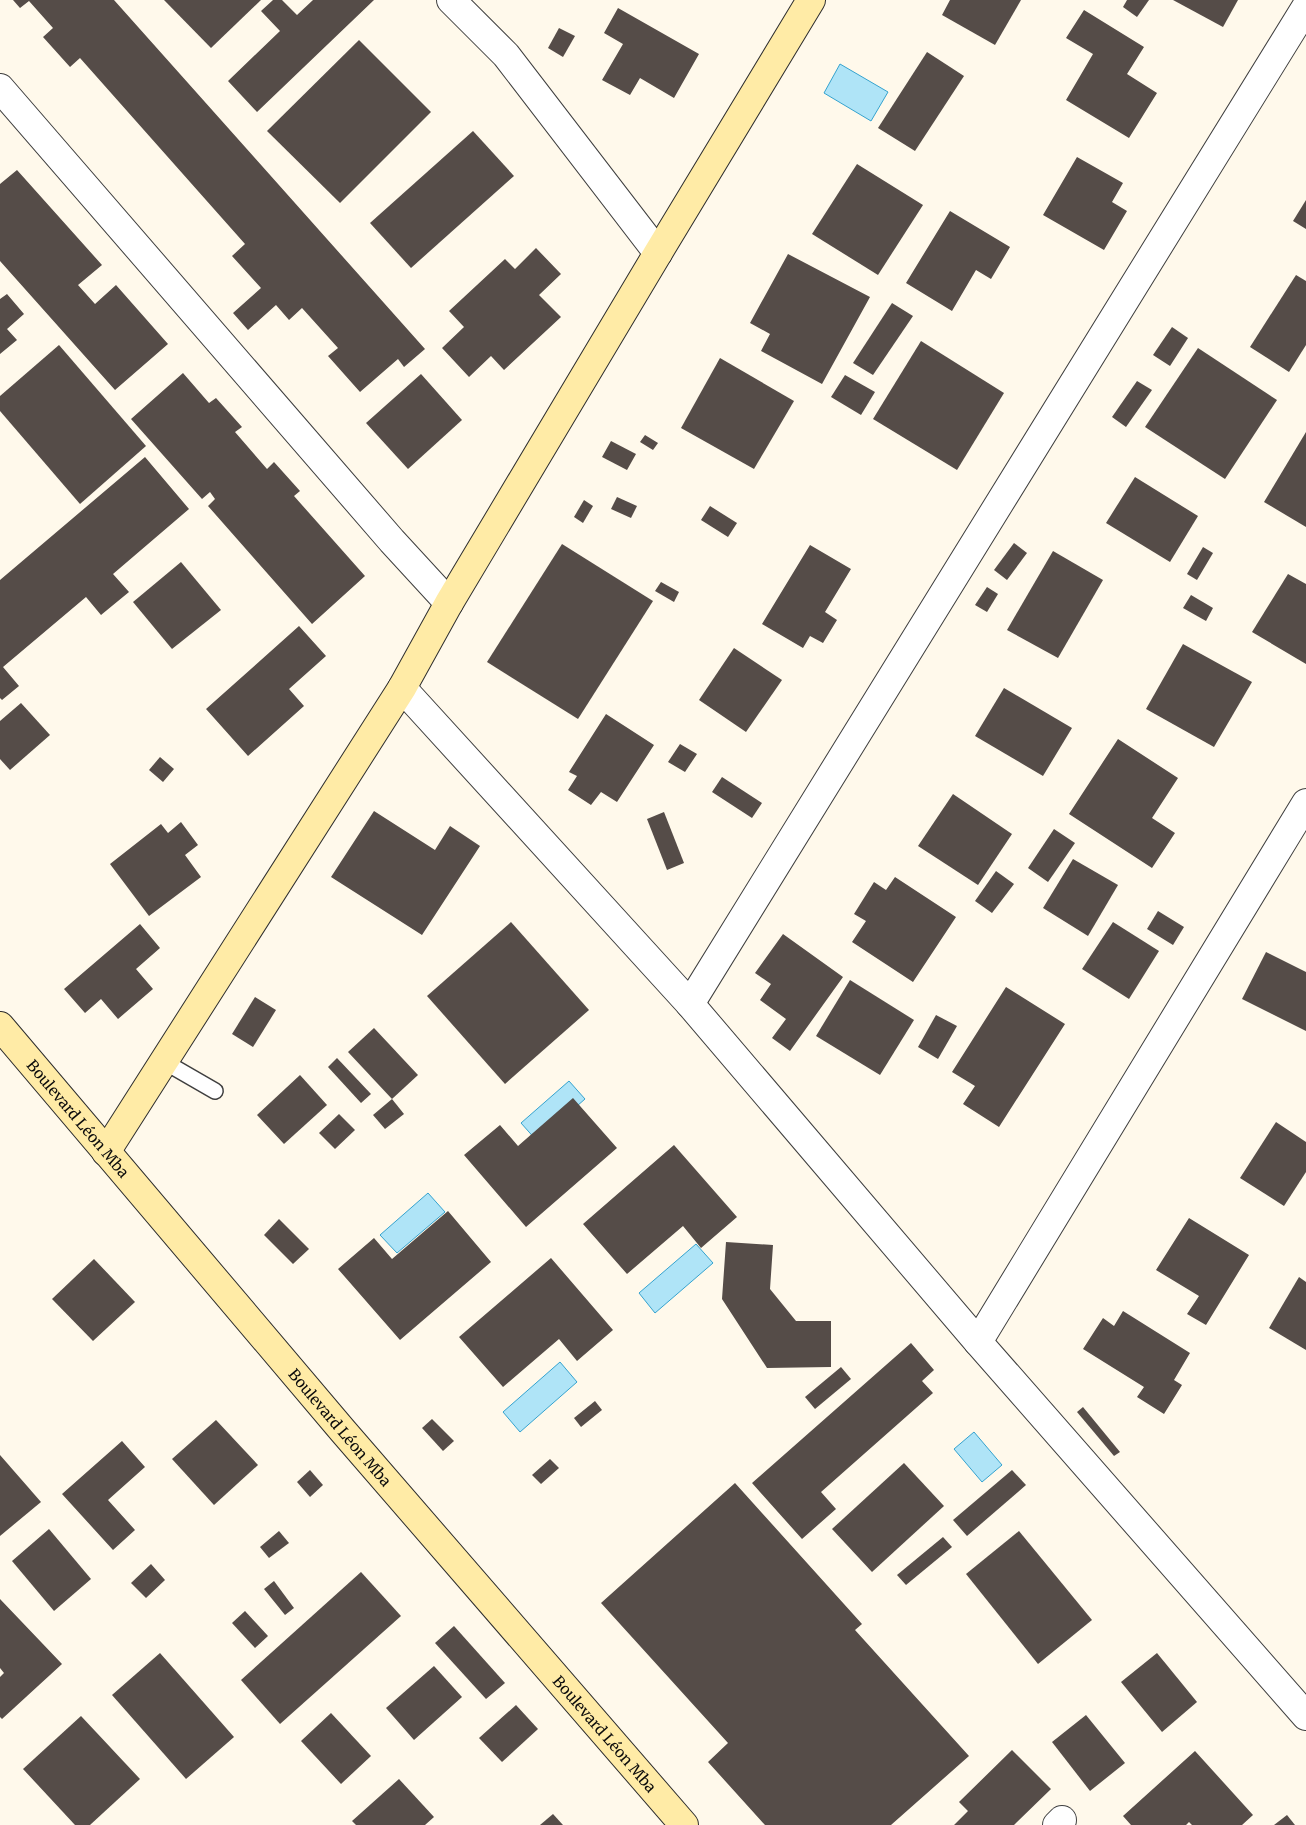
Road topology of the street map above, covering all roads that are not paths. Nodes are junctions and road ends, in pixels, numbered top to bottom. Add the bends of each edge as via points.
1 (451, 0) edge
2 (811, 0) edge
3 (1306, 8) edge
4 (0, 88) edge
5 (658, 253) junction
6 (449, 604) junction
7 (402, 688) junction
8 (1306, 803) edge
9 (690, 1004) junction
10 (0, 1026) edge
11 (163, 1061) junction
12 (215, 1091) dead end
13 (106, 1152) junction
14 (978, 1342) junction
15 (1302, 1701) edge
16 (684, 1825) edge

1 - 5 street via 506,55
2 - 5 street
3 - 9 street
4 - 6 street
5 - 6 street
6 - 7 street
7 - 9 street
7 - 11 street
8 - 14 street
9 - 14 street
10 - 13 street, Boulevard Léon Mba
11 - 12 lane
11 - 13 street
13 - 16 street, Boulevard Léon Mba
14 - 15 street

